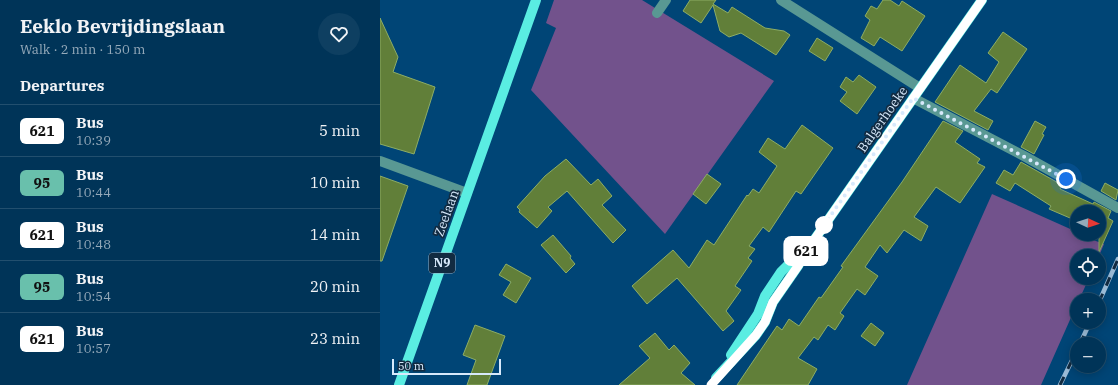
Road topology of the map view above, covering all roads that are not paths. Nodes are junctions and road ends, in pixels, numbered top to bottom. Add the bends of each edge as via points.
1 (536, 0) edge
2 (666, 0) edge
3 (781, 0) edge
4 (982, 0) edge
5 (657, 13) dead end
6 (920, 88) junction
7 (913, 98) junction
8 (380, 161) edge
9 (467, 193) junction
10 (1118, 208) edge
11 (714, 381) edge
12 (399, 385) edge

1 - 9 main road, Zeelaan / N9
2 - 5 street
3 - 6 street
4 - 6 main road, Balgerhoeke
6 - 7 main road, Balgerhoeke
7 - 10 street
7 - 11 main road, Balgerhoeke via 805,253 773,302 765,322 756,335
8 - 9 street
9 - 12 main road, Zeelaan / N9

